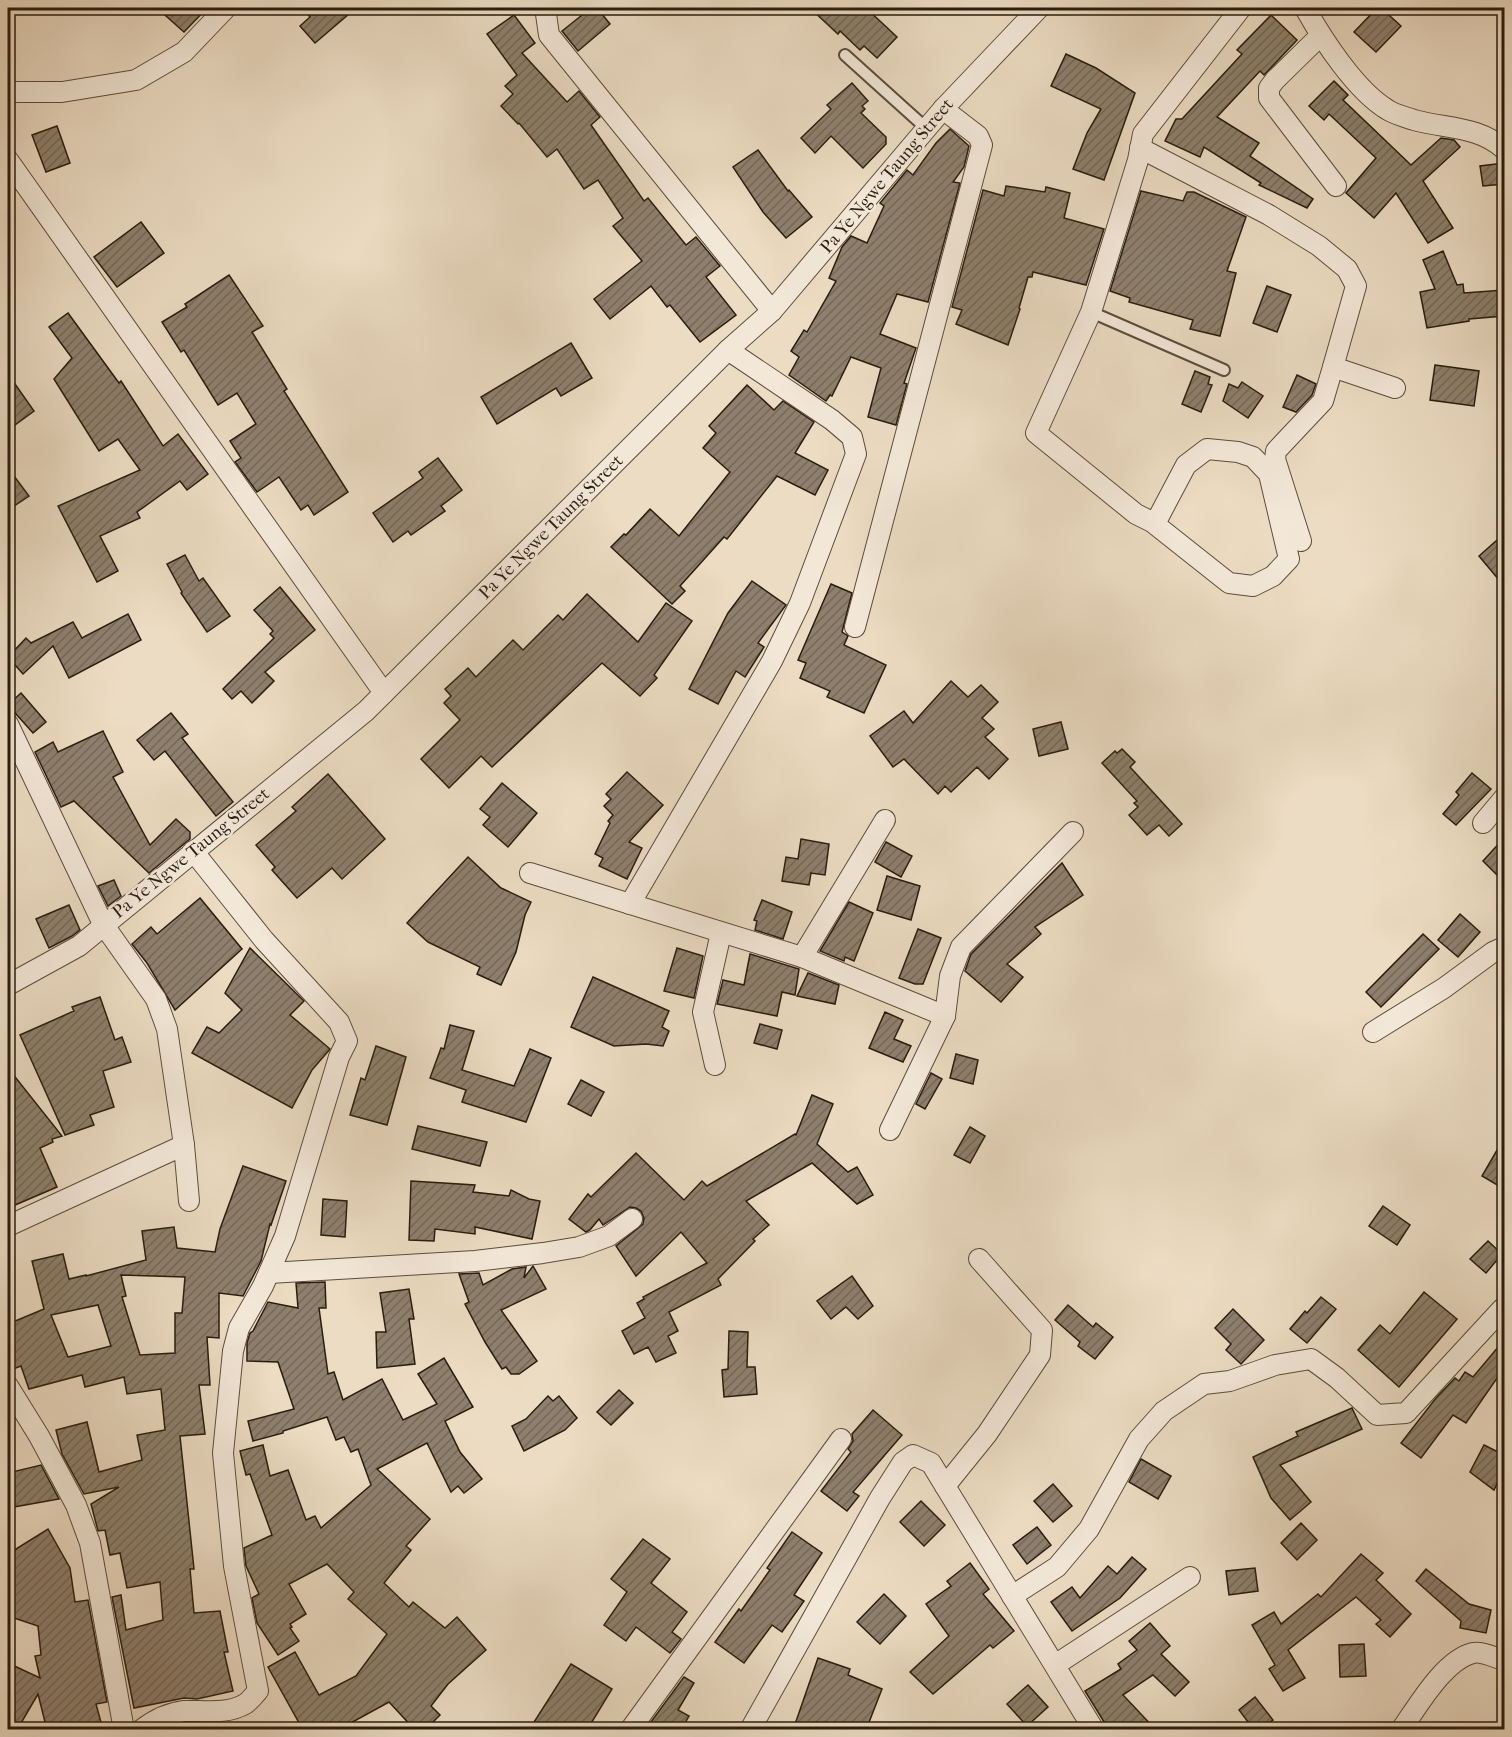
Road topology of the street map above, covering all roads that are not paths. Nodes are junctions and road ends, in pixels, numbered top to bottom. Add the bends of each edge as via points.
1 (226, 8) edge
2 (550, 8) edge
3 (1039, 8) edge
4 (1241, 8) edge
5 (1305, 8) edge
6 (1320, 36) junction
7 (844, 55) dead end
8 (8, 92) edge
9 (943, 109) junction
10 (926, 129) junction
11 (1140, 148) junction
12 (1504, 149) edge
13 (8, 160) edge
14 (1336, 186) dead end
15 (772, 312) junction
16 (1090, 312) junction
17 (728, 350) junction
18 (1333, 367) junction
19 (1224, 370) dead end
20 (1395, 388) dead end
21 (1152, 522) junction
22 (1300, 541) dead end
23 (855, 627) dead end
24 (384, 693) junction
25 (8, 724) edge
26 (1504, 798) edge
27 (885, 820) dead end
28 (1483, 823) dead end
29 (1073, 832) dead end
30 (193, 851) junction
31 (530, 873) dead end
32 (630, 904) junction
33 (103, 924) junction
34 (721, 933) junction
35 (1504, 947) edge
36 (802, 957) junction
37 (8, 985) edge
38 (945, 1016) junction
39 (1373, 1032) dead end
40 (715, 1065) dead end
41 (890, 1130) dead end
42 (184, 1145) junction
43 (189, 1202) dead end
44 (632, 1218) dead end
45 (8, 1226) edge
46 (979, 1259) dead end
47 (268, 1273) junction
48 (1502, 1309) dead end
49 (8, 1386) edge
50 (841, 1439) dead end
51 (945, 1486) junction
52 (1190, 1577) dead end
53 (1012, 1596) junction
54 (1504, 1660) edge
55 (1054, 1665) junction
56 (124, 1730) edge
57 (141, 1730) edge
58 (630, 1730) edge
59 (750, 1730) edge
60 (1094, 1730) edge
61 (1401, 1730) edge

1 - 8 street via 184,52 136,80 62,92
2 - 15 street via 546,14 549,35
3 - 9 street, Pa Ye Ngwe Taung Street
4 - 11 street via 1143,135
5 - 6 street
6 - 12 street via 1363,89 1389,111 1484,134
6 - 14 street via 1275,80 1269,88 1269,98
7 - 10 lane
9 - 10 street, Pa Ye Ngwe Taung Street
9 - 23 street via 978,136 982,145
10 - 15 street, Pa Ye Ngwe Taung Street
11 - 16 street
11 - 18 street via 1269,215 1347,269 1356,286
13 - 24 street
15 - 17 street, Pa Ye Ngwe Taung Street
16 - 19 lane
16 - 21 street via 1036,433 1136,514
17 - 24 street, Pa Ye Ngwe Taung Street
17 - 32 street via 845,431 852,437 856,454 800,603 772,661
18 - 20 street
18 - 22 street via 1323,400 1276,451 1275,459
21 - 21 street via 1229,583 1253,586 1273,576 1289,559 1269,474 1253,457 1238,452 1207,449 1186,465 1158,518
24 - 30 street, Pa Ye Ngwe Taung Street
25 - 33 street
26 - 28 street
27 - 36 street
29 - 38 street via 961,947 950,976
30 - 33 street, Pa Ye Ngwe Taung Street
30 - 47 street via 264,940 339,1022 347,1041 285,1236
31 - 32 street
32 - 34 street
33 - 37 street, Pa Ye Ngwe Taung Street via 79,946
33 - 42 street via 156,999 167,1029
34 - 36 street
34 - 40 street via 703,1012
35 - 39 street
36 - 38 street
38 - 41 street
42 - 43 street
42 - 45 street
44 - 47 street via 609,1236 579,1247 543,1253 475,1261
46 - 51 street via 1042,1330 1040,1355 987,1434
47 - 57 street via 232,1351 223,1453 234,1566 258,1691 245,1704 231,1709 182,1711 158,1718
48 - 53 street via 1406,1413 1377,1415 1311,1359 1204,1384 1164,1411 1139,1439 1089,1529 1057,1567
49 - 56 street via 76,1505 90,1544
50 - 58 street
51 - 53 street
51 - 59 street via 931,1463 913,1455 903,1462
52 - 55 street
53 - 55 street
54 - 61 street via 1475,1652 1455,1661
55 - 60 street

